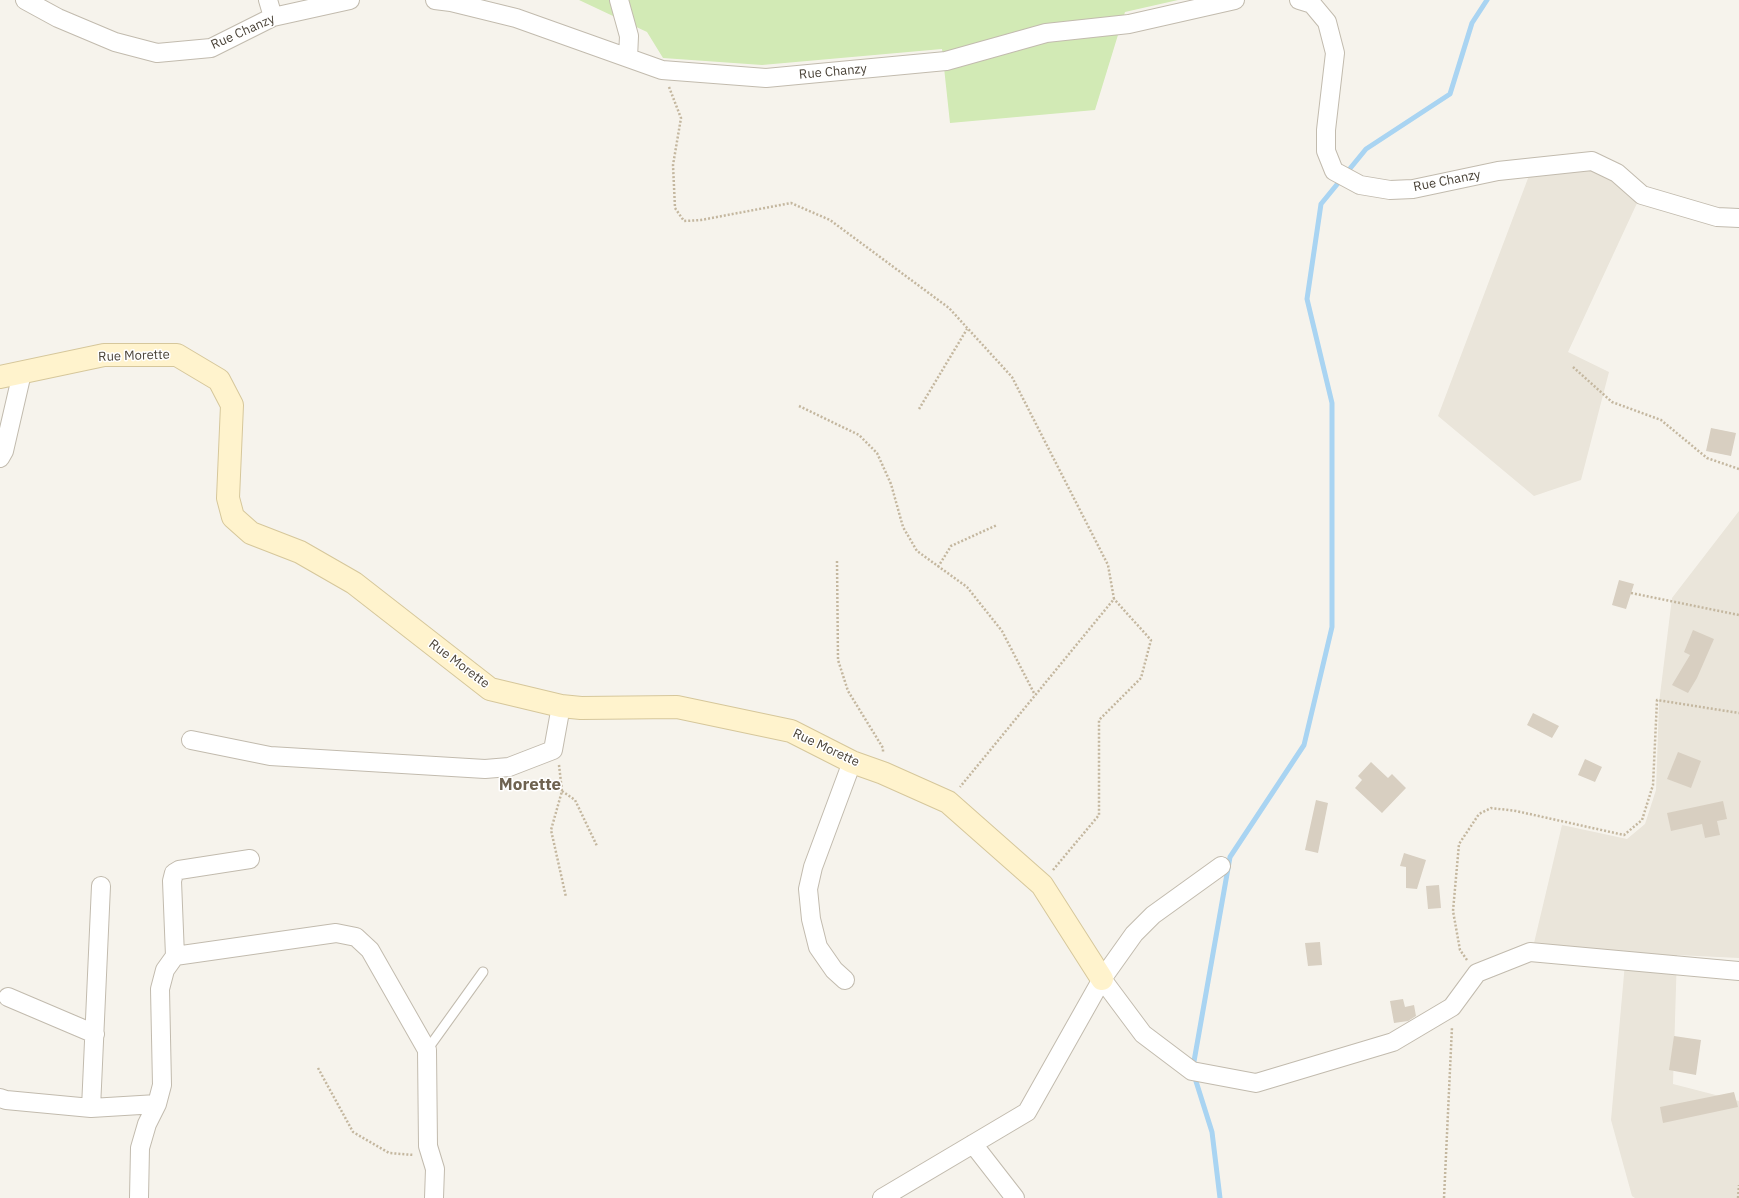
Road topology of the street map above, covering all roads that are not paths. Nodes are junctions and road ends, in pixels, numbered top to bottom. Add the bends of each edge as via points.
1 (26, 0) edge
2 (268, 0) edge
3 (350, 0) edge
4 (434, 0) edge
5 (619, 0) edge
6 (1235, 0) edge
7 (1299, 0) edge
8 (273, 17) junction
9 (628, 58) junction
10 (1739, 218) edge
11 (22, 373) junction
12 (0, 378) edge
13 (0, 458) edge
14 (561, 706) junction
15 (191, 740) dead end
16 (852, 762) junction
17 (250, 859) dead end
18 (1221, 866) dead end
19 (100, 886) dead end
20 (175, 956) junction
21 (483, 972) dead end
22 (1739, 972) edge
23 (1102, 978) junction
24 (845, 980) dead end
25 (8, 997) dead end
26 (95, 1034) junction
27 (427, 1050) junction
28 (0, 1098) edge
29 (157, 1104) junction
30 (91, 1108) junction
31 (973, 1144) junction
32 (139, 1198) edge
33 (434, 1198) edge
34 (882, 1198) edge
35 (1015, 1198) edge

1 - 8 street, Rue Chanzy via 58,18 115,42 157,53 211,48
2 - 8 street
3 - 8 street, Rue Chanzy
4 - 9 street, Rue Chanzy via 516,18
5 - 9 street via 629,36
6 - 9 street, Rue Chanzy via 1129,24 1046,33 946,61 766,78 662,70
7 - 10 street, Rue Chanzy via 1312,4 1328,22 1334,53 1326,150 1334,170 1360,184 1390,190 1413,189 1498,171 1592,162 1617,173 1642,196 1717,217
11 - 12 street, Rue Morette
11 - 13 street via 4,451
11 - 14 street, Rue Morette via 104,355 178,355 213,376 232,405 228,498 233,517 251,533 300,552 354,583 490,689
14 - 15 street via 553,750 509,766 485,769 270,756
14 - 16 street, Rue Morette via 677,707 791,731
16 - 23 street, Rue Morette via 948,802 1042,885
16 - 24 street via 813,867 808,889 811,919 818,947 834,970
17 - 20 street via 179,870 174,873 172,881
18 - 23 street via 1153,916 1134,934
19 - 26 street
20 - 27 street via 336,933 356,937 370,950
20 - 29 street via 165,970 160,989 162,1085
21 - 27 lane
22 - 23 street via 1530,952 1477,973 1452,1006 1393,1042 1256,1083 1192,1071 1143,1034
23 - 31 street via 1027,1112
25 - 26 street
26 - 30 street
27 - 33 street via 428,1146 435,1169
28 - 30 street
29 - 30 street
29 - 32 street via 147,1124 140,1148
31 - 34 street
31 - 35 street

